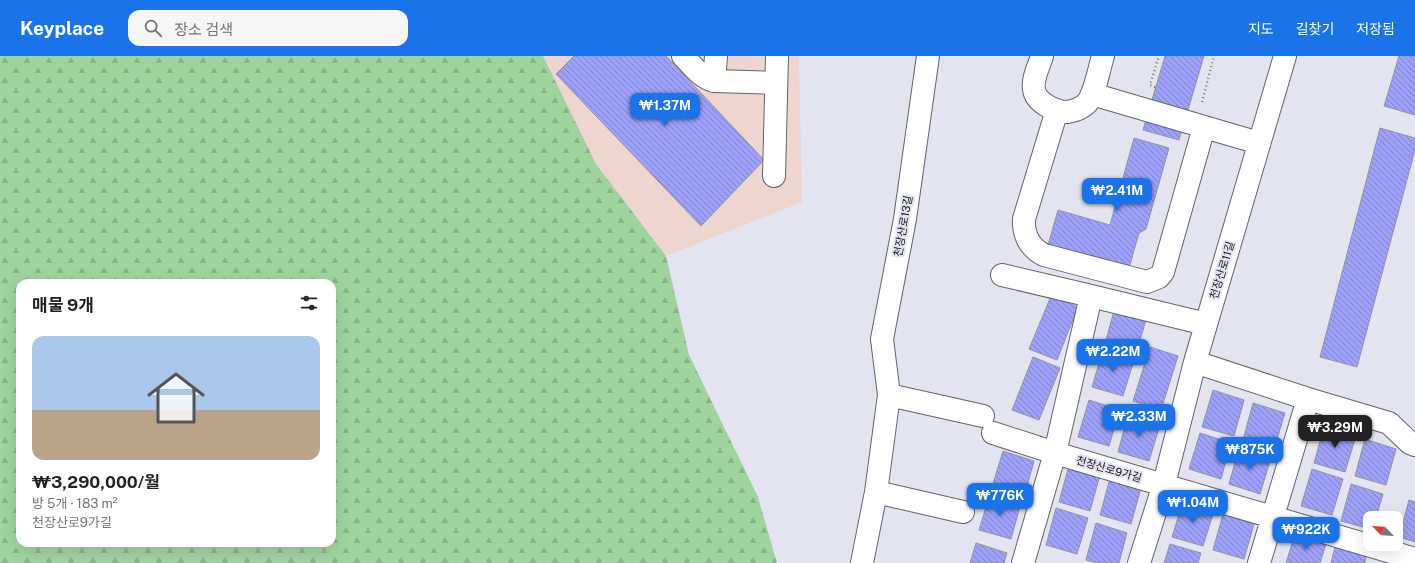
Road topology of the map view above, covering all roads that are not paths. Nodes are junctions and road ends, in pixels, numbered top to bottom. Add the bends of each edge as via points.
1 (683, 56) edge
2 (716, 56) edge
3 (777, 56) edge
4 (928, 56) edge
5 (1042, 56) edge
6 (1103, 56) edge
7 (1285, 56) edge
8 (714, 81) junction
9 (776, 83) junction
10 (1092, 94) junction
11 (1057, 110) junction
12 (1204, 127) junction
13 (1259, 143) junction
14 (774, 176) dead end
15 (1002, 275) dead end
16 (1091, 296) junction
17 (1206, 324) junction
18 (1195, 362) junction
19 (889, 395) junction
20 (1308, 399) junction
21 (1412, 444) edge
22 (1055, 453) junction
23 (1164, 484) junction
24 (876, 492) junction
25 (963, 512) dead end
26 (1273, 517) junction
27 (1415, 559) edge
28 (862, 563) edge
29 (1023, 563) edge
30 (1139, 563) edge
31 (1259, 563) edge

1 - 8 street via 699,73
2 - 8 street
3 - 9 street
4 - 19 street, 천장산로13길 via 906,219 882,339
5 - 11 street via 1034,89 1037,98
6 - 10 street
7 - 13 street, 천장산로11길
8 - 9 street
9 - 14 street
10 - 11 street via 1087,103 1079,109 1067,112
10 - 12 street
11 - 12 street via 1024,219 1023,228 1029,240 1037,251 1044,255 1147,282 1163,272
12 - 13 street
13 - 17 street, 천장산로11길
15 - 16 street
16 - 17 street
16 - 22 street
17 - 18 street, 천장산로11길
18 - 20 street
18 - 23 street, 천장산로11길
19 - 22 street, 천장산로9가길 via 988,425
19 - 24 street, 천장산로13길
20 - 21 street via 1389,423
20 - 26 street
22 - 23 street, 천장산로9가길
22 - 29 street
23 - 26 street, 천장산로9가길
23 - 30 street
24 - 25 street
24 - 28 street, 천장산로13길
26 - 27 street, 천장산로9가길
26 - 31 street

